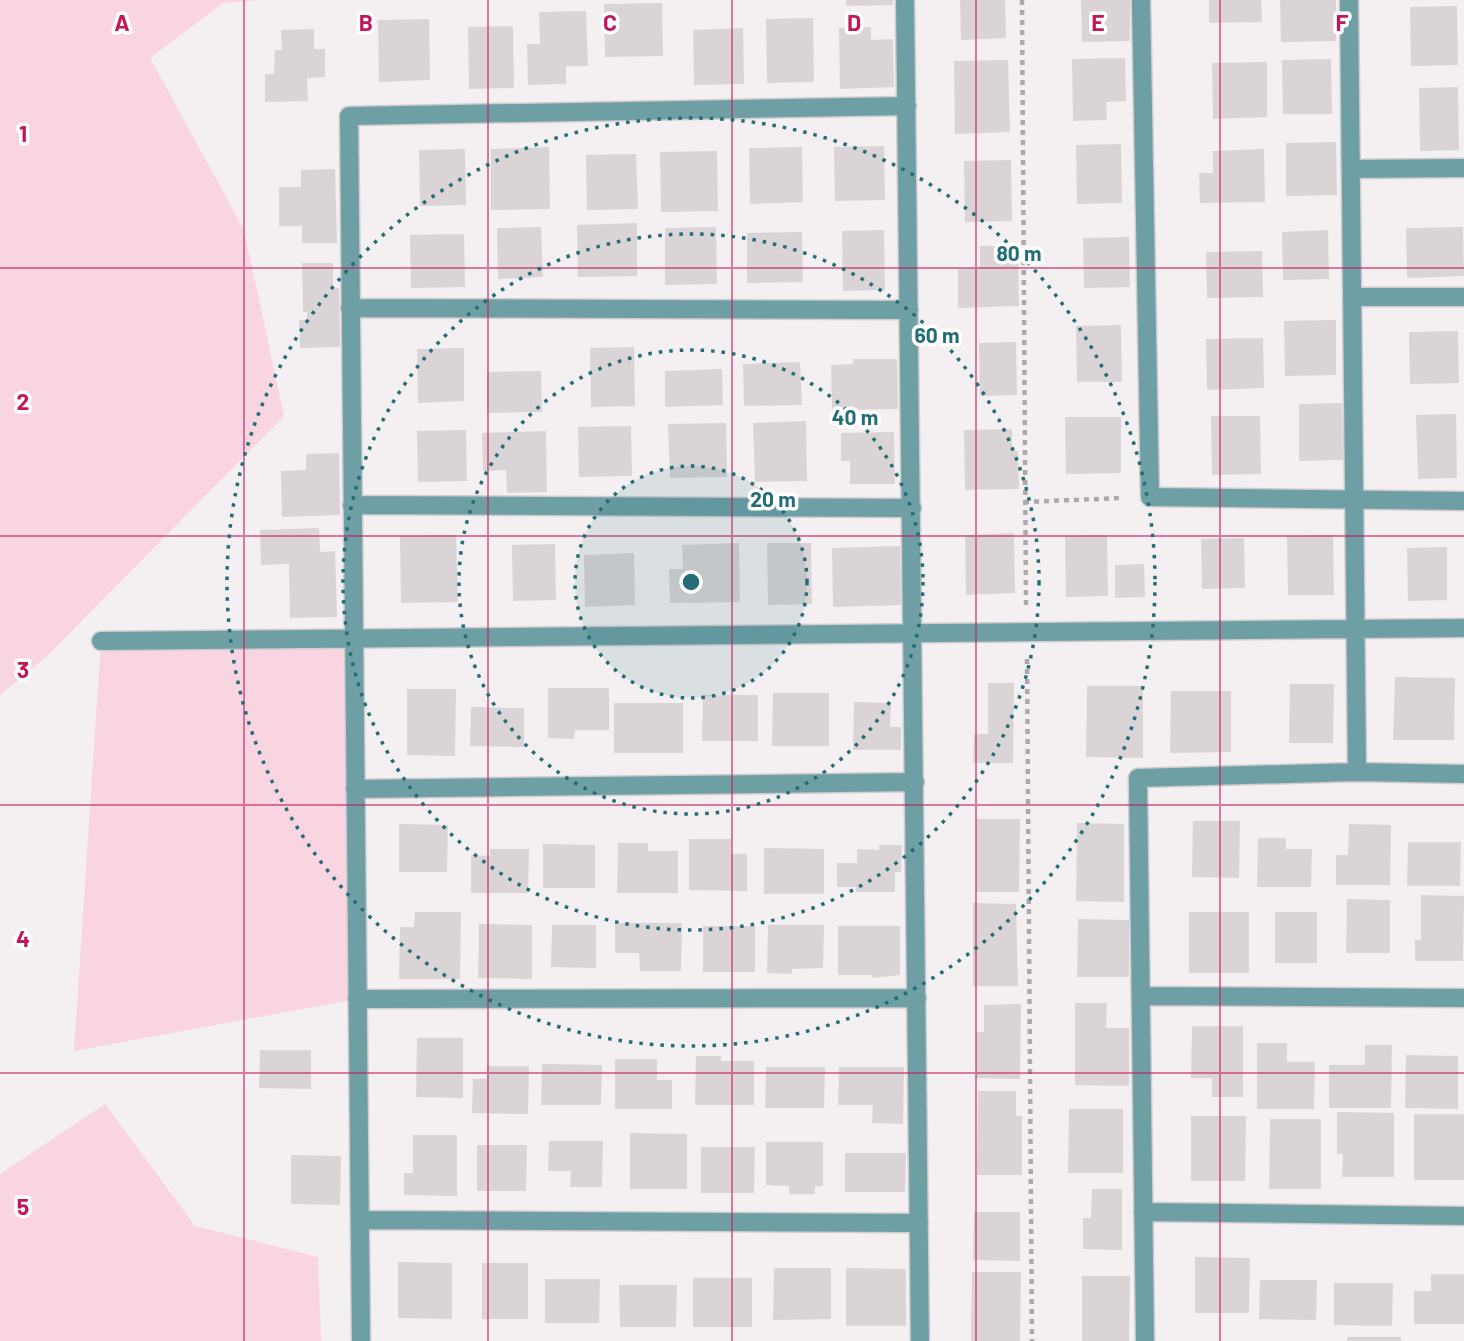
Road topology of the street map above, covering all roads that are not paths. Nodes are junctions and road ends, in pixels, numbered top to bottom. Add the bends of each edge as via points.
1 (905, 0) edge
2 (1141, 0) edge
3 (1349, 0) edge
4 (907, 106) junction
5 (1464, 168) edge
6 (1351, 169) junction
7 (1352, 297) junction
8 (1464, 297) edge
9 (350, 308) junction
10 (909, 310) junction
11 (1354, 500) junction
12 (1464, 500) edge
13 (352, 505) junction
14 (912, 508) junction
15 (1464, 628) edge
16 (1356, 630) junction
17 (914, 635) junction
18 (354, 640) junction
19 (101, 641) dead end
20 (1357, 772) junction
21 (1464, 774) edge
22 (915, 782) junction
23 (355, 789) junction
24 (1141, 996) junction
25 (916, 998) junction
26 (1464, 998) edge
27 (357, 999) junction
28 (1143, 1212) junction
29 (1464, 1216) edge
30 (360, 1220) junction
31 (919, 1223) junction
32 (361, 1341) edge
33 (920, 1341) edge
34 (1145, 1341) edge

1 - 4 street
2 - 11 street via 1150,497
3 - 6 street
4 - 9 street via 349,116
4 - 10 street
5 - 6 street
6 - 7 street
7 - 8 street
7 - 11 street
9 - 10 street
9 - 13 street
10 - 14 street
11 - 12 street
11 - 16 street
13 - 14 street
13 - 18 street
14 - 17 street
15 - 16 street
16 - 17 street
16 - 20 street
17 - 18 street
17 - 22 street
18 - 19 street
18 - 23 street
20 - 21 street
20 - 24 street via 1138,778
22 - 23 street
22 - 25 street
23 - 27 street
24 - 26 street
24 - 28 street
25 - 27 street
25 - 31 street
27 - 30 street
28 - 29 street
28 - 34 street
30 - 31 street
30 - 32 street
31 - 33 street

